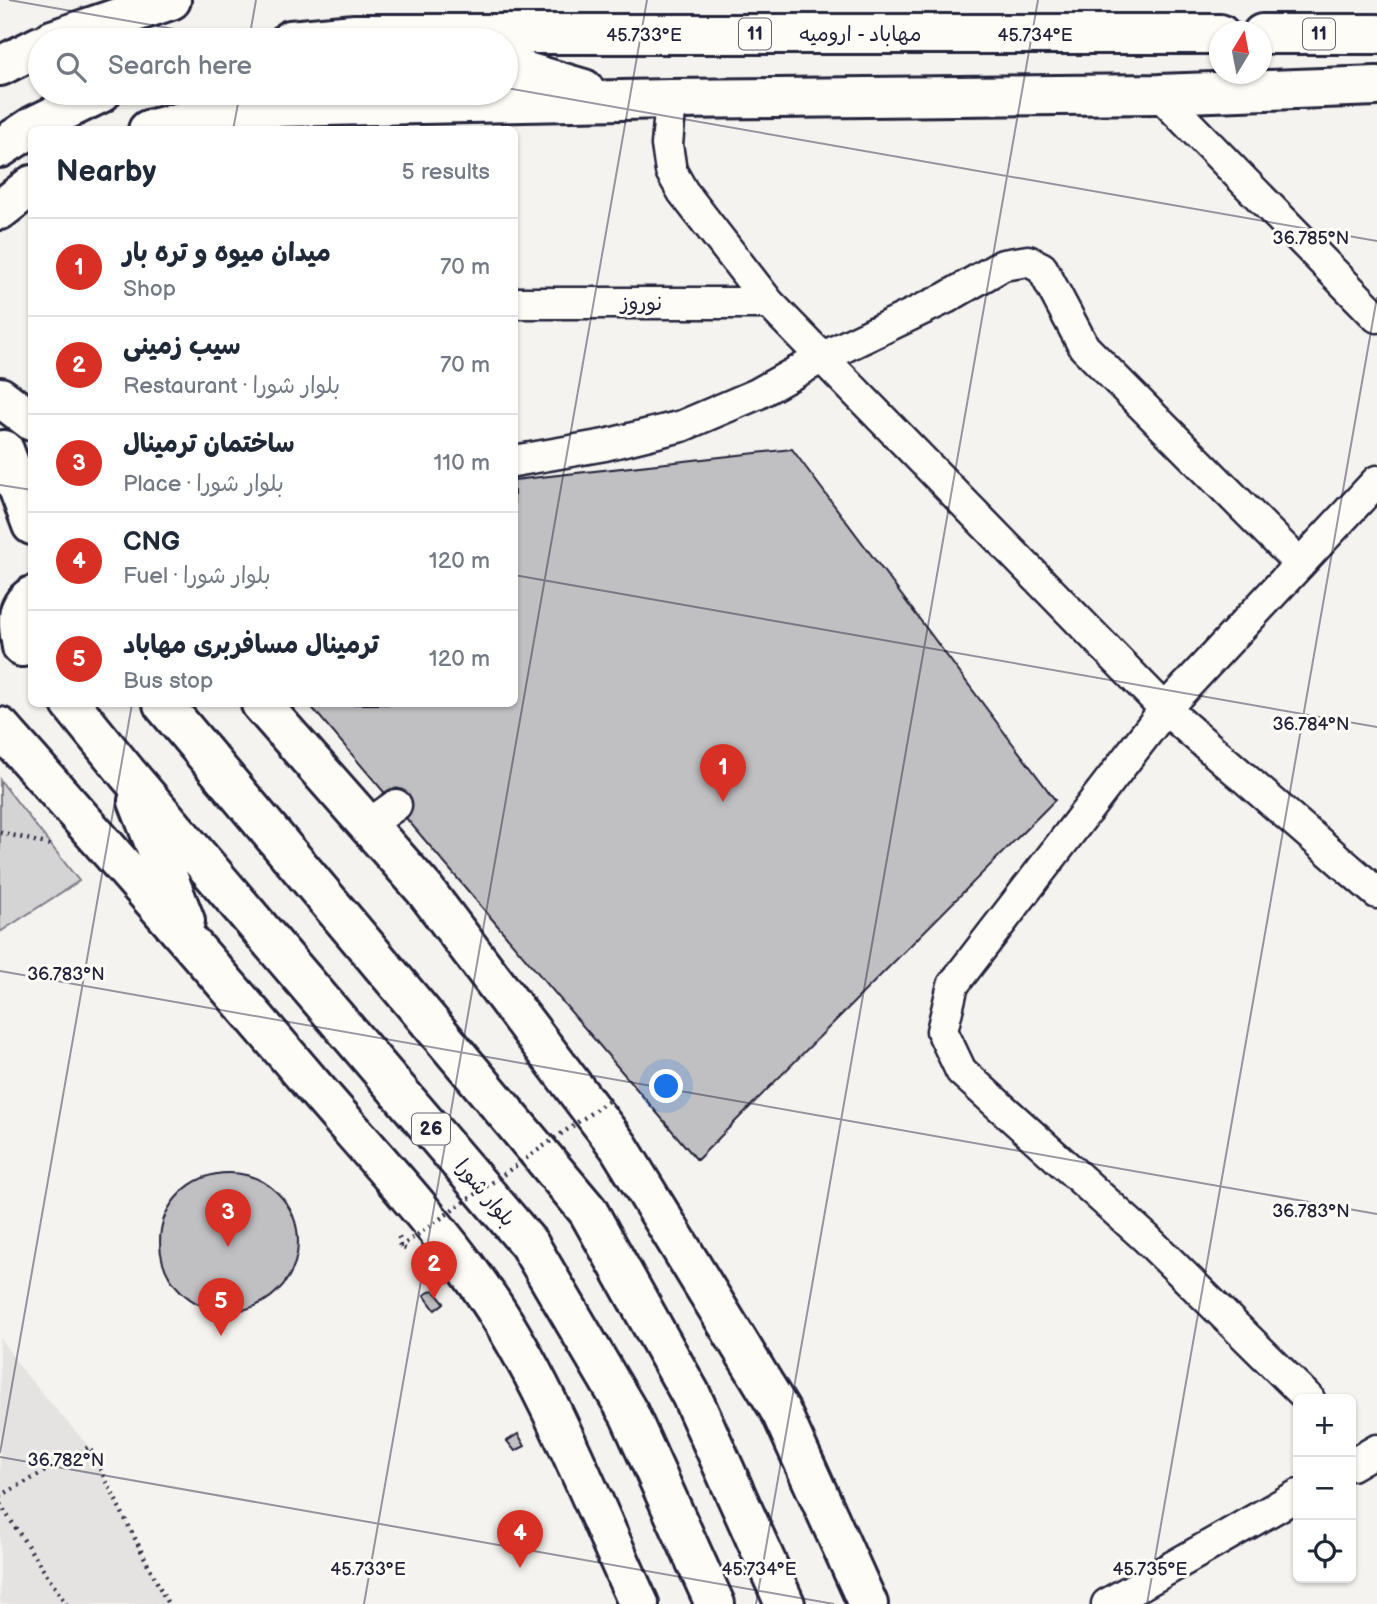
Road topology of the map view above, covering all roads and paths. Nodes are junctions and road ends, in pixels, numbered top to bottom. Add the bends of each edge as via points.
1 (171, 0) edge
2 (88, 28) edge
3 (1209, 34) edge
4 (1272, 34) edge
5 (1377, 34) edge
6 (518, 37) edge
7 (28, 52) edge
8 (0, 66) edge
9 (518, 70) edge
10 (1377, 86) edge
11 (1159, 94) junction
12 (671, 99) junction
13 (621, 100) junction
14 (518, 102) edge
15 (76, 105) edge
16 (376, 105) edge
17 (33, 126) edge
18 (165, 126) edge
19 (28, 130) edge
20 (0, 148) edge
21 (28, 188) edge
22 (0, 210) edge
23 (518, 303) edge
24 (769, 303) junction
25 (1377, 317) edge
26 (823, 357) junction
27 (0, 397) edge
28 (28, 418) edge
29 (1, 444) edge
30 (518, 460) edge
31 (1377, 481) edge
32 (28, 515) edge
33 (1300, 564) junction
34 (28, 598) edge
35 (18, 644) edge
36 (73, 707) edge
37 (166, 707) edge
38 (264, 707) edge
39 (1165, 709) junction
40 (0, 727) edge
41 (127, 773) junction
42 (0, 832) edge
43 (50, 845) dead end
44 (1377, 893) edge
45 (195, 946) junction
46 (608, 1101) dead end
47 (400, 1247) dead end
48 (1303, 1394) edge
49 (0, 1496) edge
50 (1293, 1498) edge
51 (0, 1504) edge
52 (66, 1604) edge
53 (168, 1604) edge
54 (639, 1604) edge
55 (715, 1604) edge
56 (785, 1604) edge
57 (868, 1604) edge
58 (1107, 1604) edge

1 - 2 main road
3 - 6 main road, مهاباد - ارومیه / 11
4 - 5 main road, 11
7 - 8 main road
9 - 13 main road
10 - 11 main road
11 - 12 main road
11 - 25 street
12 - 13 main road
12 - 24 street via 667,145 671,171
13 - 14 main road
15 - 17 main road
16 - 18 main road via 278,107
19 - 20 main road
21 - 22 main road
23 - 24 street, نوروز
24 - 26 street
26 - 30 street via 757,394 682,426
26 - 33 street via 1003,265 1028,261 1042,268 1084,347
26 - 39 street
27 - 28 main road
29 - 32 main road
31 - 33 street
33 - 39 street
34 - 35 main road via 17,619
36 - 41 main road, بلوار شورا / 26
37 - 56 main road via 588,1210 691,1395
38 - 57 main road via 382,815 425,890 619,1147 781,1412
39 - 44 street
39 - 48 street via 953,985 942,1031 961,1071 1146,1238
40 - 45 main road
41 - 45 main road
41 - 55 main road, بلوار شورا / 26 via 529,1244 629,1414
42 - 43 path
45 - 54 main road via 479,1286 551,1414
46 - 47 path, bridge
49 - 53 path via 89,1447
50 - 58 street
51 - 52 path

